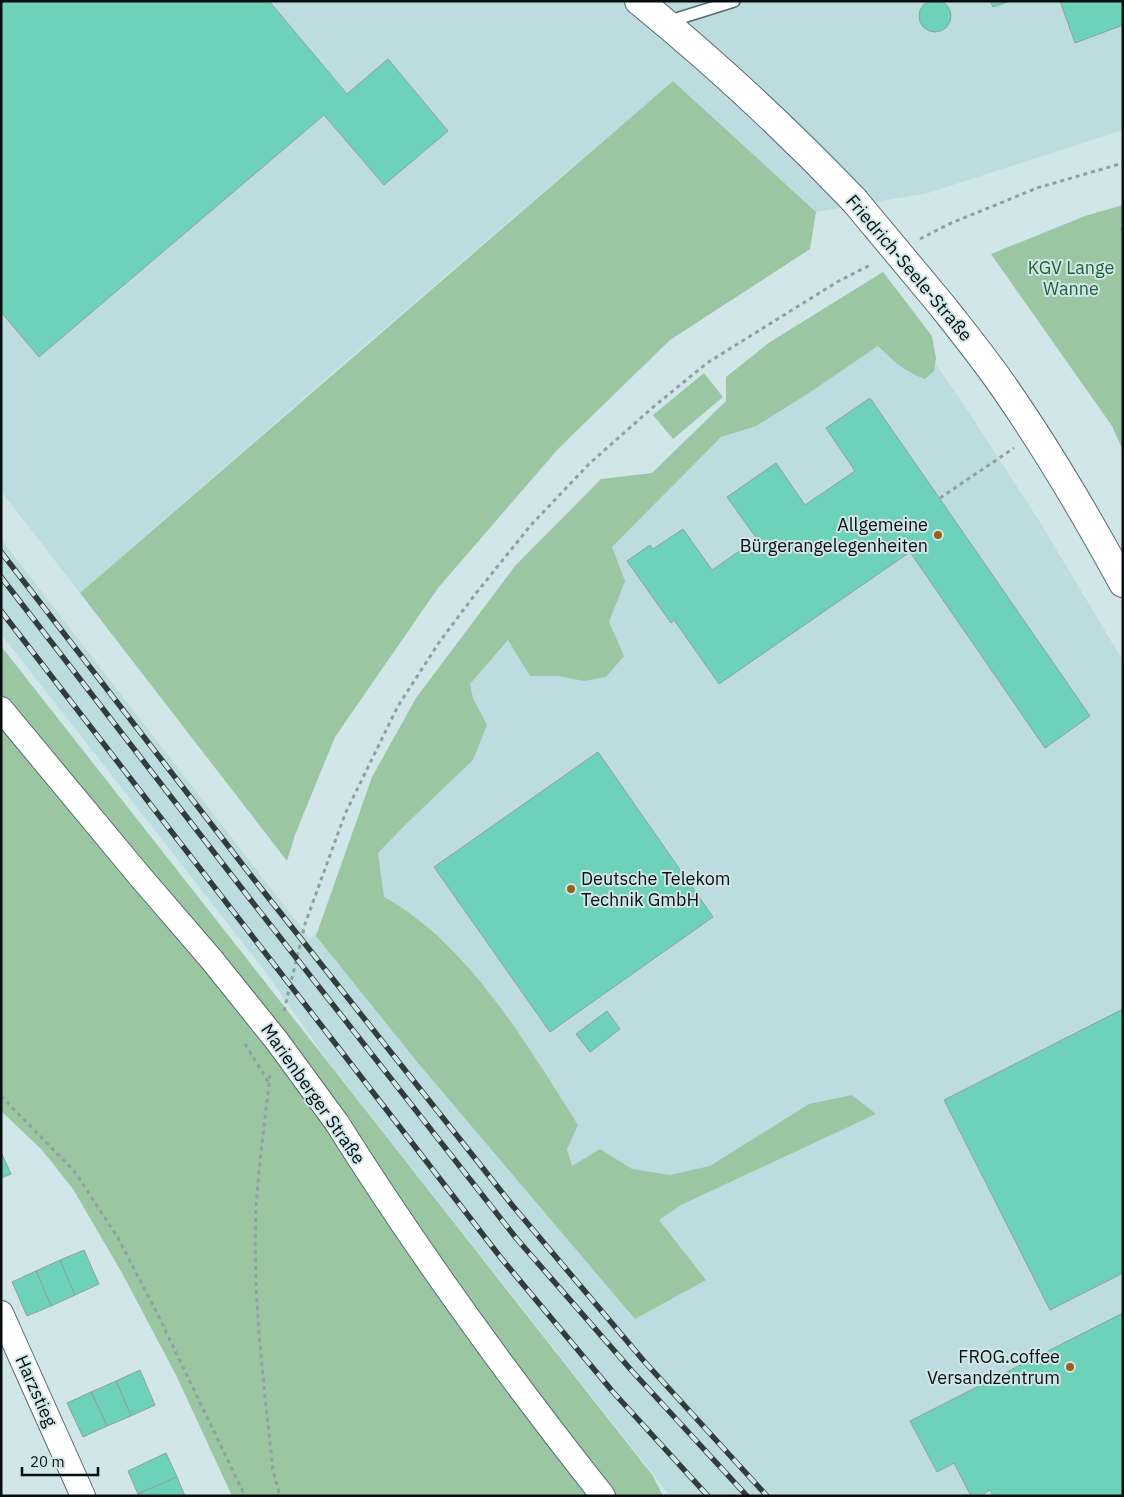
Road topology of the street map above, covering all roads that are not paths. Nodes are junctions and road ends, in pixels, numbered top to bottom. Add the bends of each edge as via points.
1 (639, 1) edge
2 (734, 1) edge
3 (721, 3) edge
4 (665, 22) junction
5 (1123, 583) edge
6 (1, 709) edge
7 (1, 1313) edge
8 (83, 1496) edge
9 (603, 1496) edge

1 - 4 street, Friedrich-Seele-Straße
2 - 3 lane
3 - 4 lane
4 - 5 street, Friedrich-Seele-Straße, bridge via 741,88 817,161 854,200 944,308 1006,390 1041,443
6 - 9 street, Marienberger Straße, bridge via 277,1041 488,1344
7 - 8 street, Harzstieg

